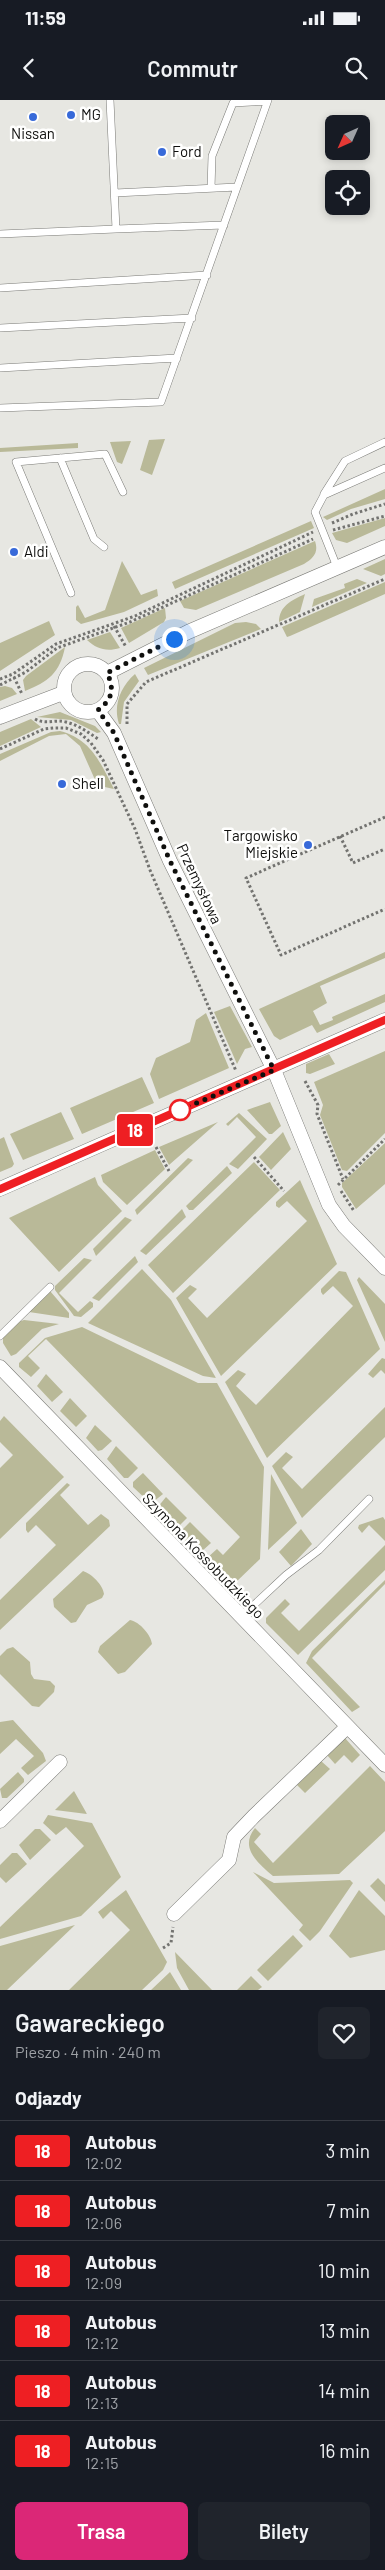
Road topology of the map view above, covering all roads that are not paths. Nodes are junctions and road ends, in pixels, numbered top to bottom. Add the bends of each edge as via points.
1 (110, 100) edge
2 (267, 100) edge
3 (237, 187) junction
4 (211, 188) junction
5 (115, 192) junction
6 (224, 225) junction
7 (116, 228) junction
8 (0, 234) edge
9 (207, 275) junction
10 (0, 288) edge
11 (192, 318) junction
12 (0, 328) edge
13 (177, 358) junction
14 (0, 368) edge
15 (0, 408) edge
16 (385, 442) edge
17 (60, 458) junction
18 (385, 468) edge
19 (123, 492) dead end
20 (324, 495) junction
21 (385, 540) edge
22 (104, 547) dead end
23 (385, 547) edge
24 (352, 560) junction
25 (337, 567) junction
26 (71, 593) dead end
27 (107, 673) junction
28 (63, 694) junction
29 (98, 710) junction
30 (0, 717) edge
31 (385, 1020) edge
32 (274, 1070) junction
33 (0, 1189) edge
34 (385, 1268) edge
35 (50, 1287) dead end
36 (0, 1336) edge
37 (0, 1367) edge
38 (370, 1499) dead end
39 (241, 1618) junction
40 (347, 1727) junction
41 (60, 1762) dead end
42 (385, 1765) edge
43 (0, 1822) edge
44 (174, 1914) road end

1 - 5 lane
2 - 3 lane
2 - 4 lane via 233,103 212,156
3 - 4 lane
3 - 6 lane
4 - 5 lane
5 - 7 lane
6 - 7 lane
6 - 9 lane
7 - 8 lane
9 - 10 lane
9 - 11 lane
11 - 12 lane
11 - 13 lane
13 - 14 lane
13 - 15 lane via 161,402
16 - 20 lane via 345,461
17 - 19 lane via 105,454
17 - 22 lane via 94,539
17 - 26 lane via 16,462
18 - 20 lane
20 - 25 lane via 315,512
21 - 24 street
23 - 24 street
24 - 25 street
25 - 27 street via 188,632
27 - 28 street via 93,664 77,666 68,672 63,682
27 - 29 street via 112,683 112,694 107,704
28 - 29 street via 76,710 87,713
28 - 30 street
29 - 32 street, Przemysłowa via 114,733 170,861
31 - 32 street
32 - 33 street
32 - 34 street, Przemysłowa via 329,1205 344,1226
35 - 36 lane
37 - 39 street, Szymona Kossobudzkiego
38 - 39 lane via 319,1550 286,1575
39 - 40 street, Szymona Kossobudzkiego
40 - 42 street, Szymona Kossobudzkiego
40 - 44 street via 234,1837 229,1860
41 - 43 street

